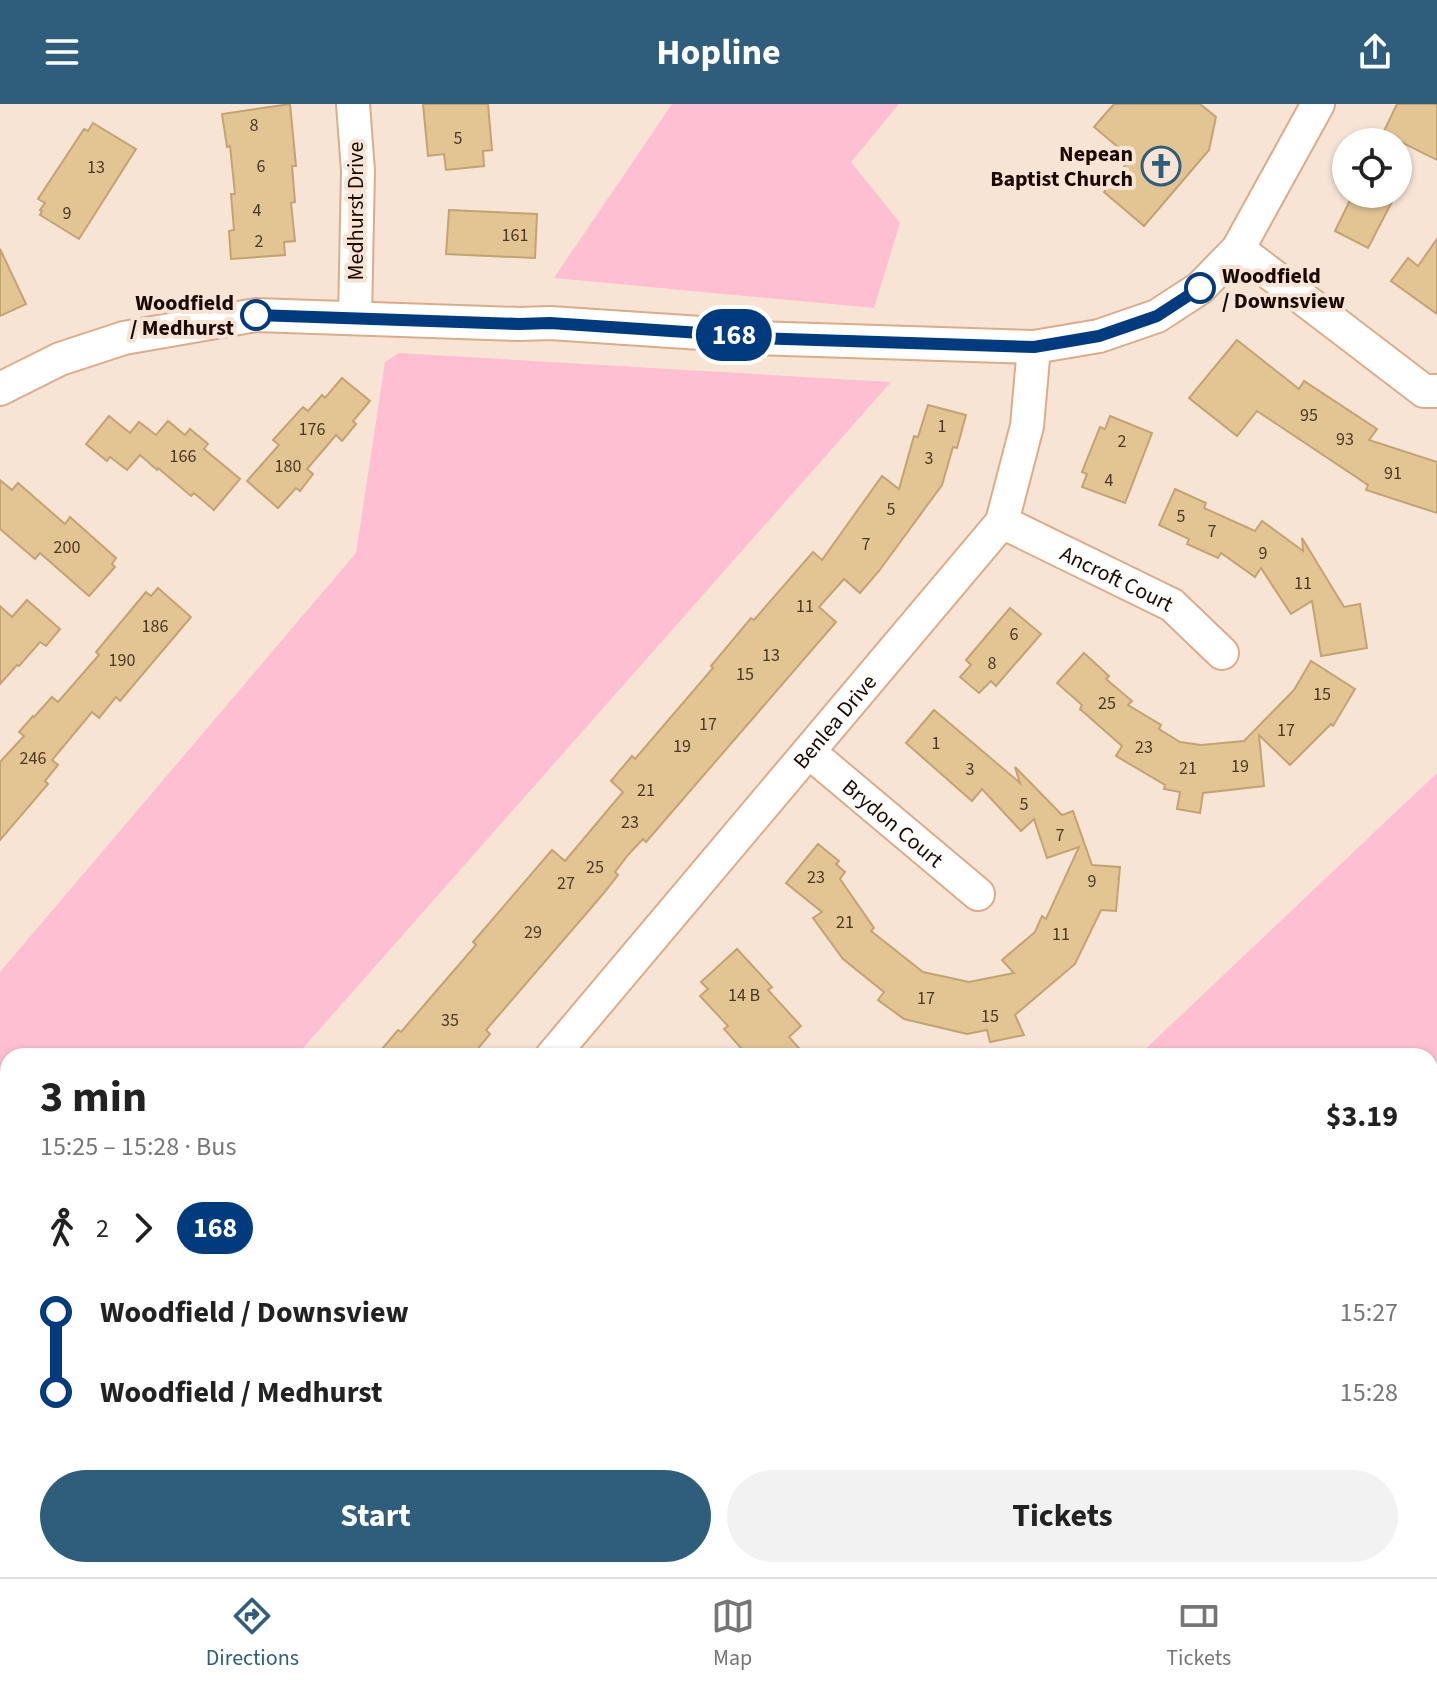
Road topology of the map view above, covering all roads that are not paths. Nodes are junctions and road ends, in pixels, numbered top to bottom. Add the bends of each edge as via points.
1 (353, 104) edge
2 (1318, 104) edge
3 (1238, 249) junction
4 (355, 317) junction
5 (1034, 347) junction
6 (0, 389) edge
7 (1437, 391) edge
8 (1002, 522) junction
9 (1222, 653) dead end
10 (809, 752) junction
11 (978, 894) dead end
12 (559, 1048) edge

1 - 4 street, Medhurst Drive via 358,171
2 - 3 street
3 - 5 street via 1200,288 1157,316 1099,336
3 - 7 street via 1424,391
4 - 5 street
4 - 6 street via 256,315 124,338 60,359
5 - 8 street, Benlea Drive via 1027,426
8 - 9 street, Ancroft Court via 1172,605
8 - 10 street, Benlea Drive
10 - 11 street, Brydon Court
10 - 12 street, Benlea Drive

